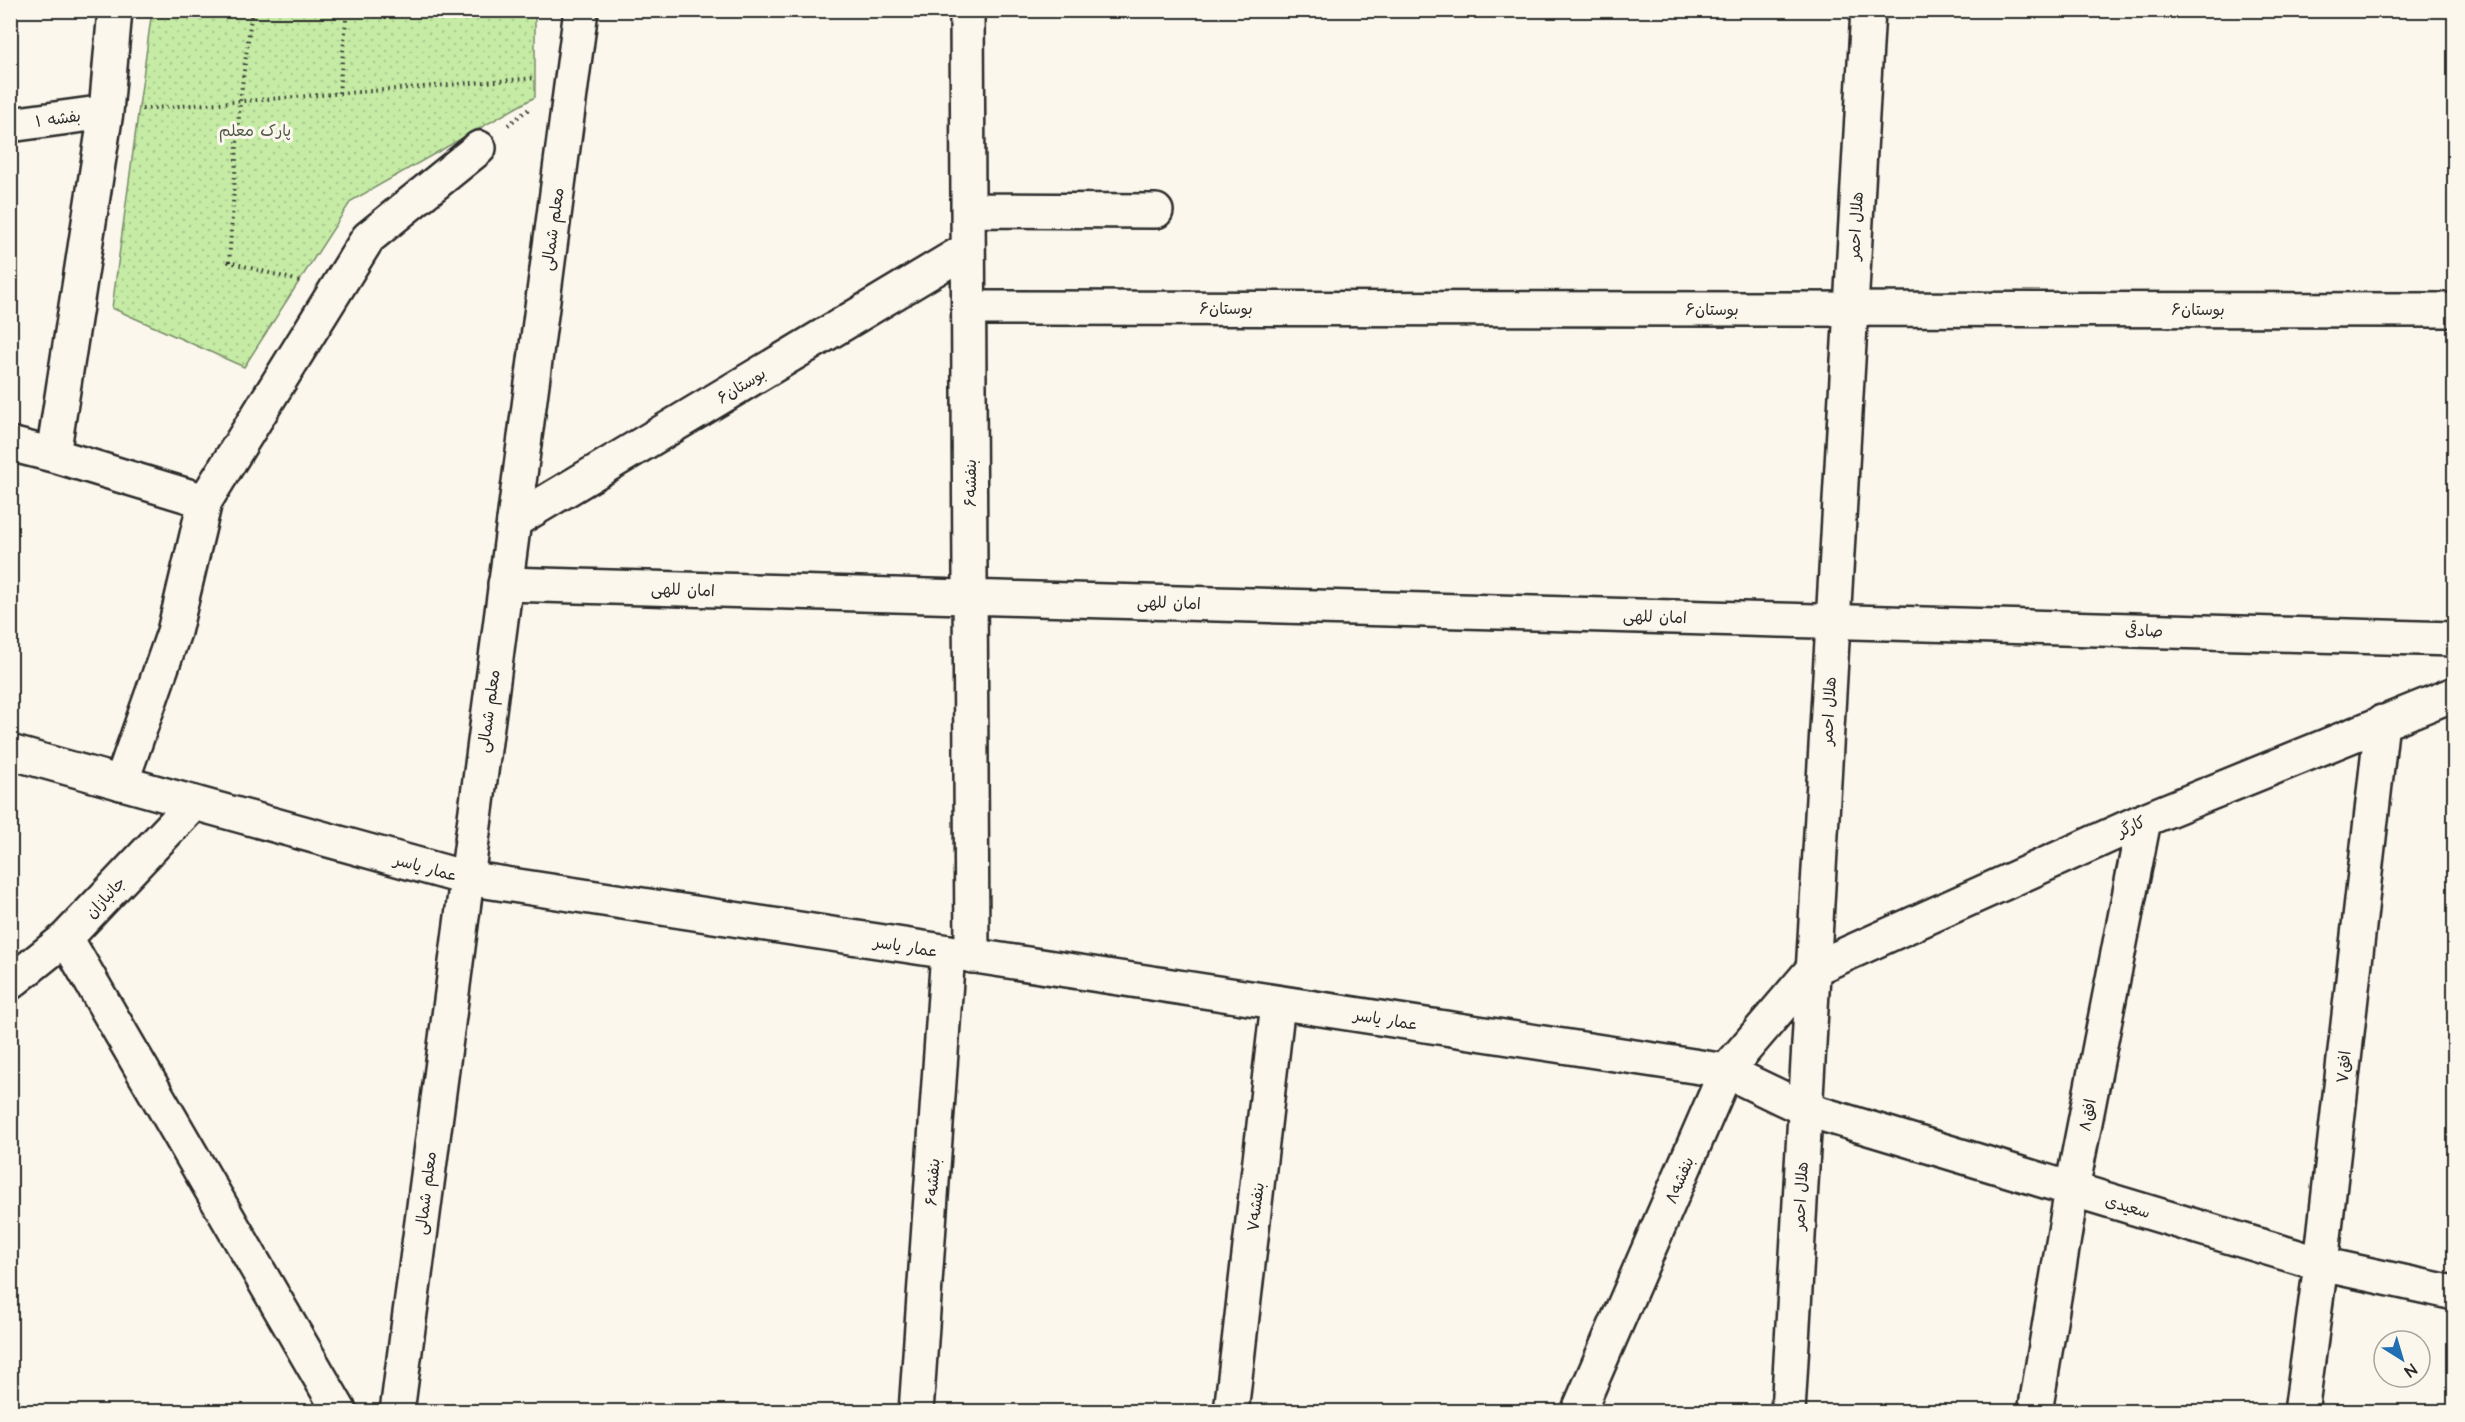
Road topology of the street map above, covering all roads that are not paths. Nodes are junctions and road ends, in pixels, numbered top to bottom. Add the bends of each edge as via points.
1 (115, 10) edge
2 (582, 10) edge
3 (967, 10) edge
4 (1868, 10) edge
5 (106, 112) junction
6 (10, 125) edge
7 (479, 148) road end
8 (968, 210) junction
9 (1156, 211) dead end
10 (968, 249) junction
11 (969, 308) junction
12 (1851, 309) junction
13 (2454, 310) edge
14 (10, 444) edge
15 (53, 455) junction
16 (205, 501) junction
17 (513, 521) junction
18 (505, 584) junction
19 (970, 596) junction
20 (1833, 621) junction
21 (2454, 639) edge
22 (2454, 694) edge
23 (2382, 722) junction
24 (10, 752) edge
25 (121, 783) junction
26 (194, 803) junction
27 (2144, 820) junction
28 (466, 878) junction
29 (66, 938) junction
30 (960, 954) junction
31 (1813, 969) junction
32 (10, 983) edge
33 (1278, 1003) junction
34 (1726, 1071) junction
35 (1805, 1109) junction
36 (2072, 1189) junction
37 (2321, 1264) junction
38 (2454, 1293) edge
39 (340, 1412) edge
40 (397, 1412) edge
41 (916, 1412) edge
42 (1231, 1412) edge
43 (1578, 1412) edge
44 (1788, 1412) edge
45 (2035, 1412) edge
46 (2301, 1412) edge

1 - 5 street
2 - 17 street, معلم شمالی
3 - 8 street, بنفشه۶
4 - 12 street, هلال احمر
5 - 6 street, بفشه ۱
5 - 15 street
7 - 16 street via 368,238
8 - 9 street
8 - 10 street, بنفشه۶
10 - 11 street, بنفشه۶
10 - 17 street, بوستان۶
11 - 12 street, بوستان۶
11 - 19 street, بنفشه۶
12 - 13 street, بوستان۶
12 - 20 street, هلال احمر
14 - 15 street
15 - 16 street
16 - 25 street via 174,632
17 - 18 street, معلم شمالی
18 - 19 street, امان للهی
18 - 28 street, معلم شمالی
19 - 20 street, امان للهی
19 - 30 street, بنفشه۶
20 - 21 street, صادقی
20 - 31 street, هلال احمر
22 - 23 street, کارگر
23 - 27 street, کارگر
23 - 37 street, افق۷
24 - 25 street, عمار یاسر
25 - 26 street, عمار یاسر
26 - 28 street, عمار یاسر
26 - 29 street, جانبازان
27 - 31 street, کارگر
27 - 36 street, افق۸
28 - 30 street, عمار یاسر
28 - 40 street, معلم شمالی
29 - 32 street, جانبازان
29 - 39 street
30 - 33 street, عمار یاسر
30 - 41 street, بنفشه۶
31 - 34 street, بنفشه۸
31 - 35 street, هلال احمر
33 - 34 street, عمار یاسر
33 - 42 street, بنفشه۷
34 - 35 street, عمار یاسر
34 - 43 street, بنفشه۸
35 - 36 street, سعیدی
35 - 44 street, هلال احمر
36 - 37 street, سعیدی
36 - 45 street, افق۸
37 - 38 street, سعیدی
37 - 46 street, افق۷

